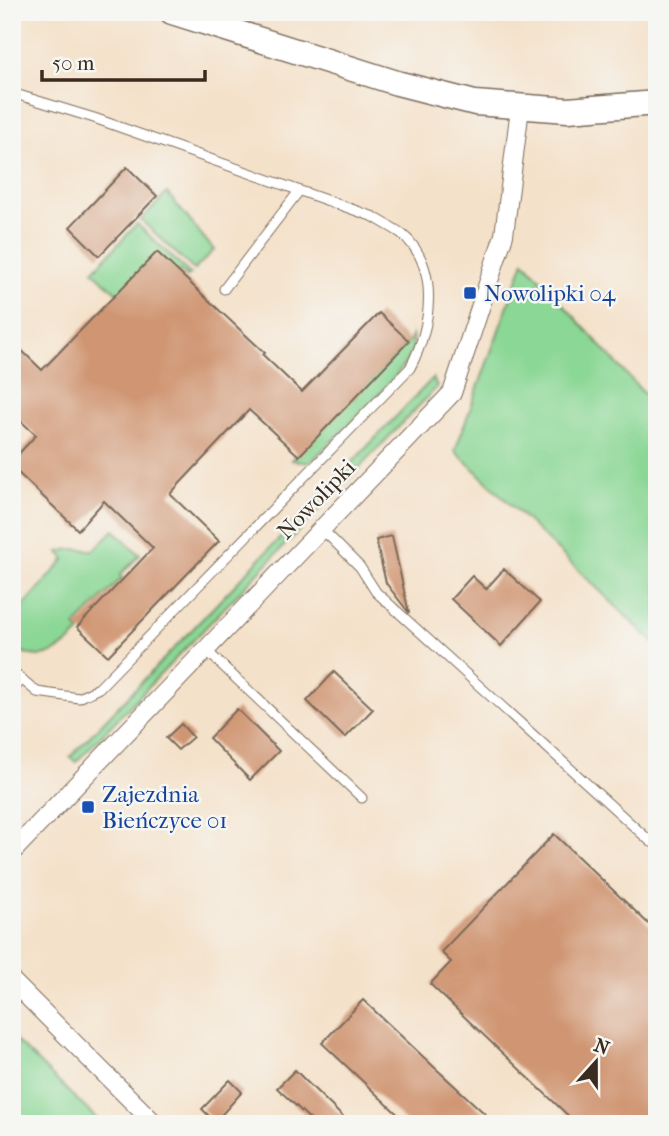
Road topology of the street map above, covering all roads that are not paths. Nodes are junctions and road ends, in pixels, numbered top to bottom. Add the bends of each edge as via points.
1 (172, 12) edge
2 (12, 93) edge
3 (657, 103) edge
4 (520, 108) junction
5 (299, 191) junction
6 (224, 289) dead end
7 (322, 529) junction
8 (206, 650) junction
9 (12, 671) edge
10 (22, 679) junction
11 (12, 691) edge
12 (362, 798) dead end
13 (651, 842) dead end
14 (12, 852) edge
15 (12, 981) edge
16 (155, 1124) edge

1 - 4 main road via 443,96
2 - 5 lane
3 - 4 main road via 580,110
4 - 7 street, Nowolipki via 504,235 453,393
5 - 6 lane
5 - 10 lane via 374,217 403,235 424,265 429,304 426,327 410,368 99,688 79,698 37,692
7 - 8 street, Nowolipki
7 - 13 lane via 360,567 376,592
8 - 12 lane
8 - 14 street, Nowolipki
9 - 10 lane
10 - 11 lane
15 - 16 street

